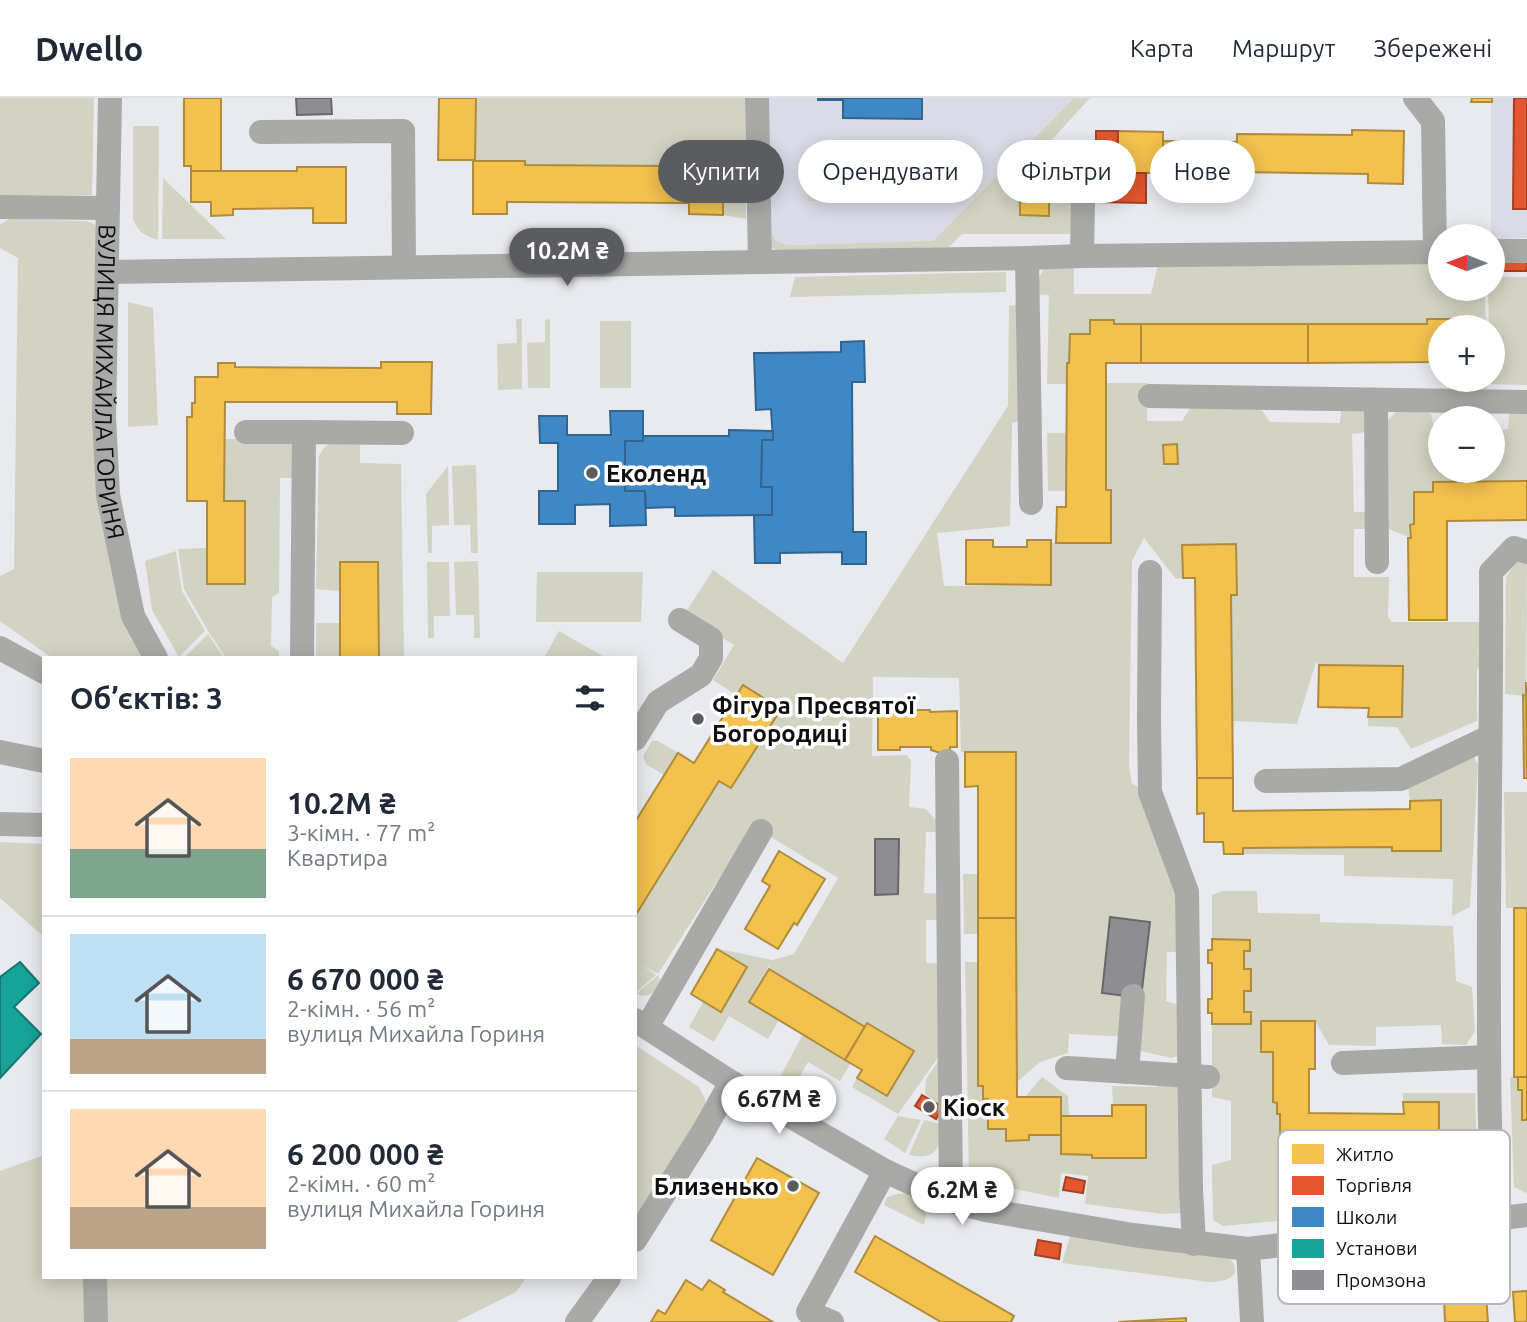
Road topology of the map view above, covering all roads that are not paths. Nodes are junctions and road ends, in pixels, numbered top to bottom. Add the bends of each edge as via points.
1 (110, 98) edge
2 (757, 98) edge
3 (1415, 98) edge
4 (261, 132) dead end
5 (1083, 203) edge
6 (0, 207) edge
7 (108, 208) junction
8 (1437, 224) edge
9 (1505, 251) edge
10 (1527, 251) edge
11 (1428, 252) edge
12 (1082, 256) junction
13 (1027, 258) junction
14 (760, 262) junction
15 (404, 267) junction
16 (107, 272) junction
17 (1150, 396) dead end
18 (1376, 400) junction
19 (1527, 402) edge
20 (246, 432) dead end
21 (304, 432) junction
22 (402, 433) dead end
23 (1031, 503) dead end
24 (1527, 552) edge
25 (1377, 562) dead end
26 (1150, 572) dead end
27 (680, 620) dead end
28 (0, 648) edge
29 (155, 656) edge
30 (302, 656) edge
31 (42, 671) edge
32 (637, 736) edge
33 (1489, 737) junction
34 (0, 752) edge
35 (42, 761) edge
36 (947, 761) dead end
37 (1266, 781) dead end
38 (0, 824) edge
39 (42, 825) edge
40 (761, 831) dead end
41 (1133, 996) dead end
42 (641, 1024) edge
43 (1489, 1057) junction
44 (1343, 1063) dead end
45 (1067, 1068) dead end
46 (1127, 1072) junction
47 (1199, 1077) junction
48 (731, 1082) junction
49 (1491, 1130) edge
50 (885, 1171) junction
51 (951, 1201) junction
52 (637, 1237) edge
53 (1194, 1244) junction
54 (1278, 1252) edge
55 (1248, 1257) junction
56 (95, 1279) edge
57 (608, 1279) edge
58 (96, 1322) edge
59 (577, 1322) edge
60 (832, 1322) edge
61 (1252, 1322) edge

1 - 7 street, ВУЛИЦЯ МИХАЙЛА ГОРИНЯ
2 - 14 street
3 - 8 street via 1433,121
4 - 15 street via 403,131
5 - 12 street
6 - 7 street
7 - 16 street, ВУЛИЦЯ МИХАЙЛА ГОРИНЯ
9 - 10 street
11 - 12 street
12 - 13 street
13 - 14 street
13 - 23 street
14 - 15 street
15 - 16 street
16 - 29 street, ВУЛИЦЯ МИХАЙЛА ГОРИНЯ via 104,417 108,495 133,615
17 - 18 street
18 - 19 street
18 - 25 street
20 - 21 street
21 - 22 street
21 - 30 street
24 - 33 street via 1514,548 1491,572
26 - 47 street via 1150,792 1187,892
27 - 32 street via 711,639 711,658 701,674 658,702
28 - 31 street
33 - 37 street via 1401,779
33 - 43 street
34 - 35 street
36 - 51 street
38 - 39 street
40 - 42 street
41 - 46 street
42 - 48 street
43 - 44 street
43 - 49 street
45 - 46 street
46 - 47 street
47 - 53 street via 1191,1188
48 - 50 street
48 - 52 street
50 - 51 street
50 - 60 street via 808,1311
51 - 53 street
53 - 55 street
54 - 55 street
55 - 61 street
56 - 58 street
57 - 59 street

